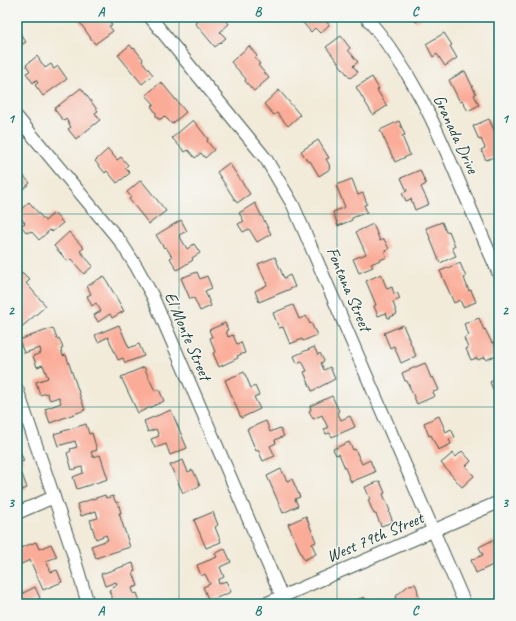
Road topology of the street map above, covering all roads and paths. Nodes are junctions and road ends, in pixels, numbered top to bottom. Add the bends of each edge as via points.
1 (150, 17) edge
2 (366, 17) edge
3 (17, 118) edge
4 (499, 274) edge
5 (17, 389) edge
6 (54, 497) junction
7 (499, 502) edge
8 (17, 513) edge
9 (434, 531) junction
10 (282, 596) junction
11 (88, 604) edge
12 (265, 604) edge
13 (465, 604) edge

1 - 9 street, Fontana Street via 266,159 293,205
2 - 4 street, Granada Drive via 399,59 435,124
3 - 10 street, El Monte Street via 120,241 136,266 152,295
5 - 6 street
6 - 8 street
6 - 11 street
7 - 9 street, West 79th Street
9 - 10 street, West 79th Street
9 - 13 street, Fontana Street
10 - 12 street, West 79th Street

